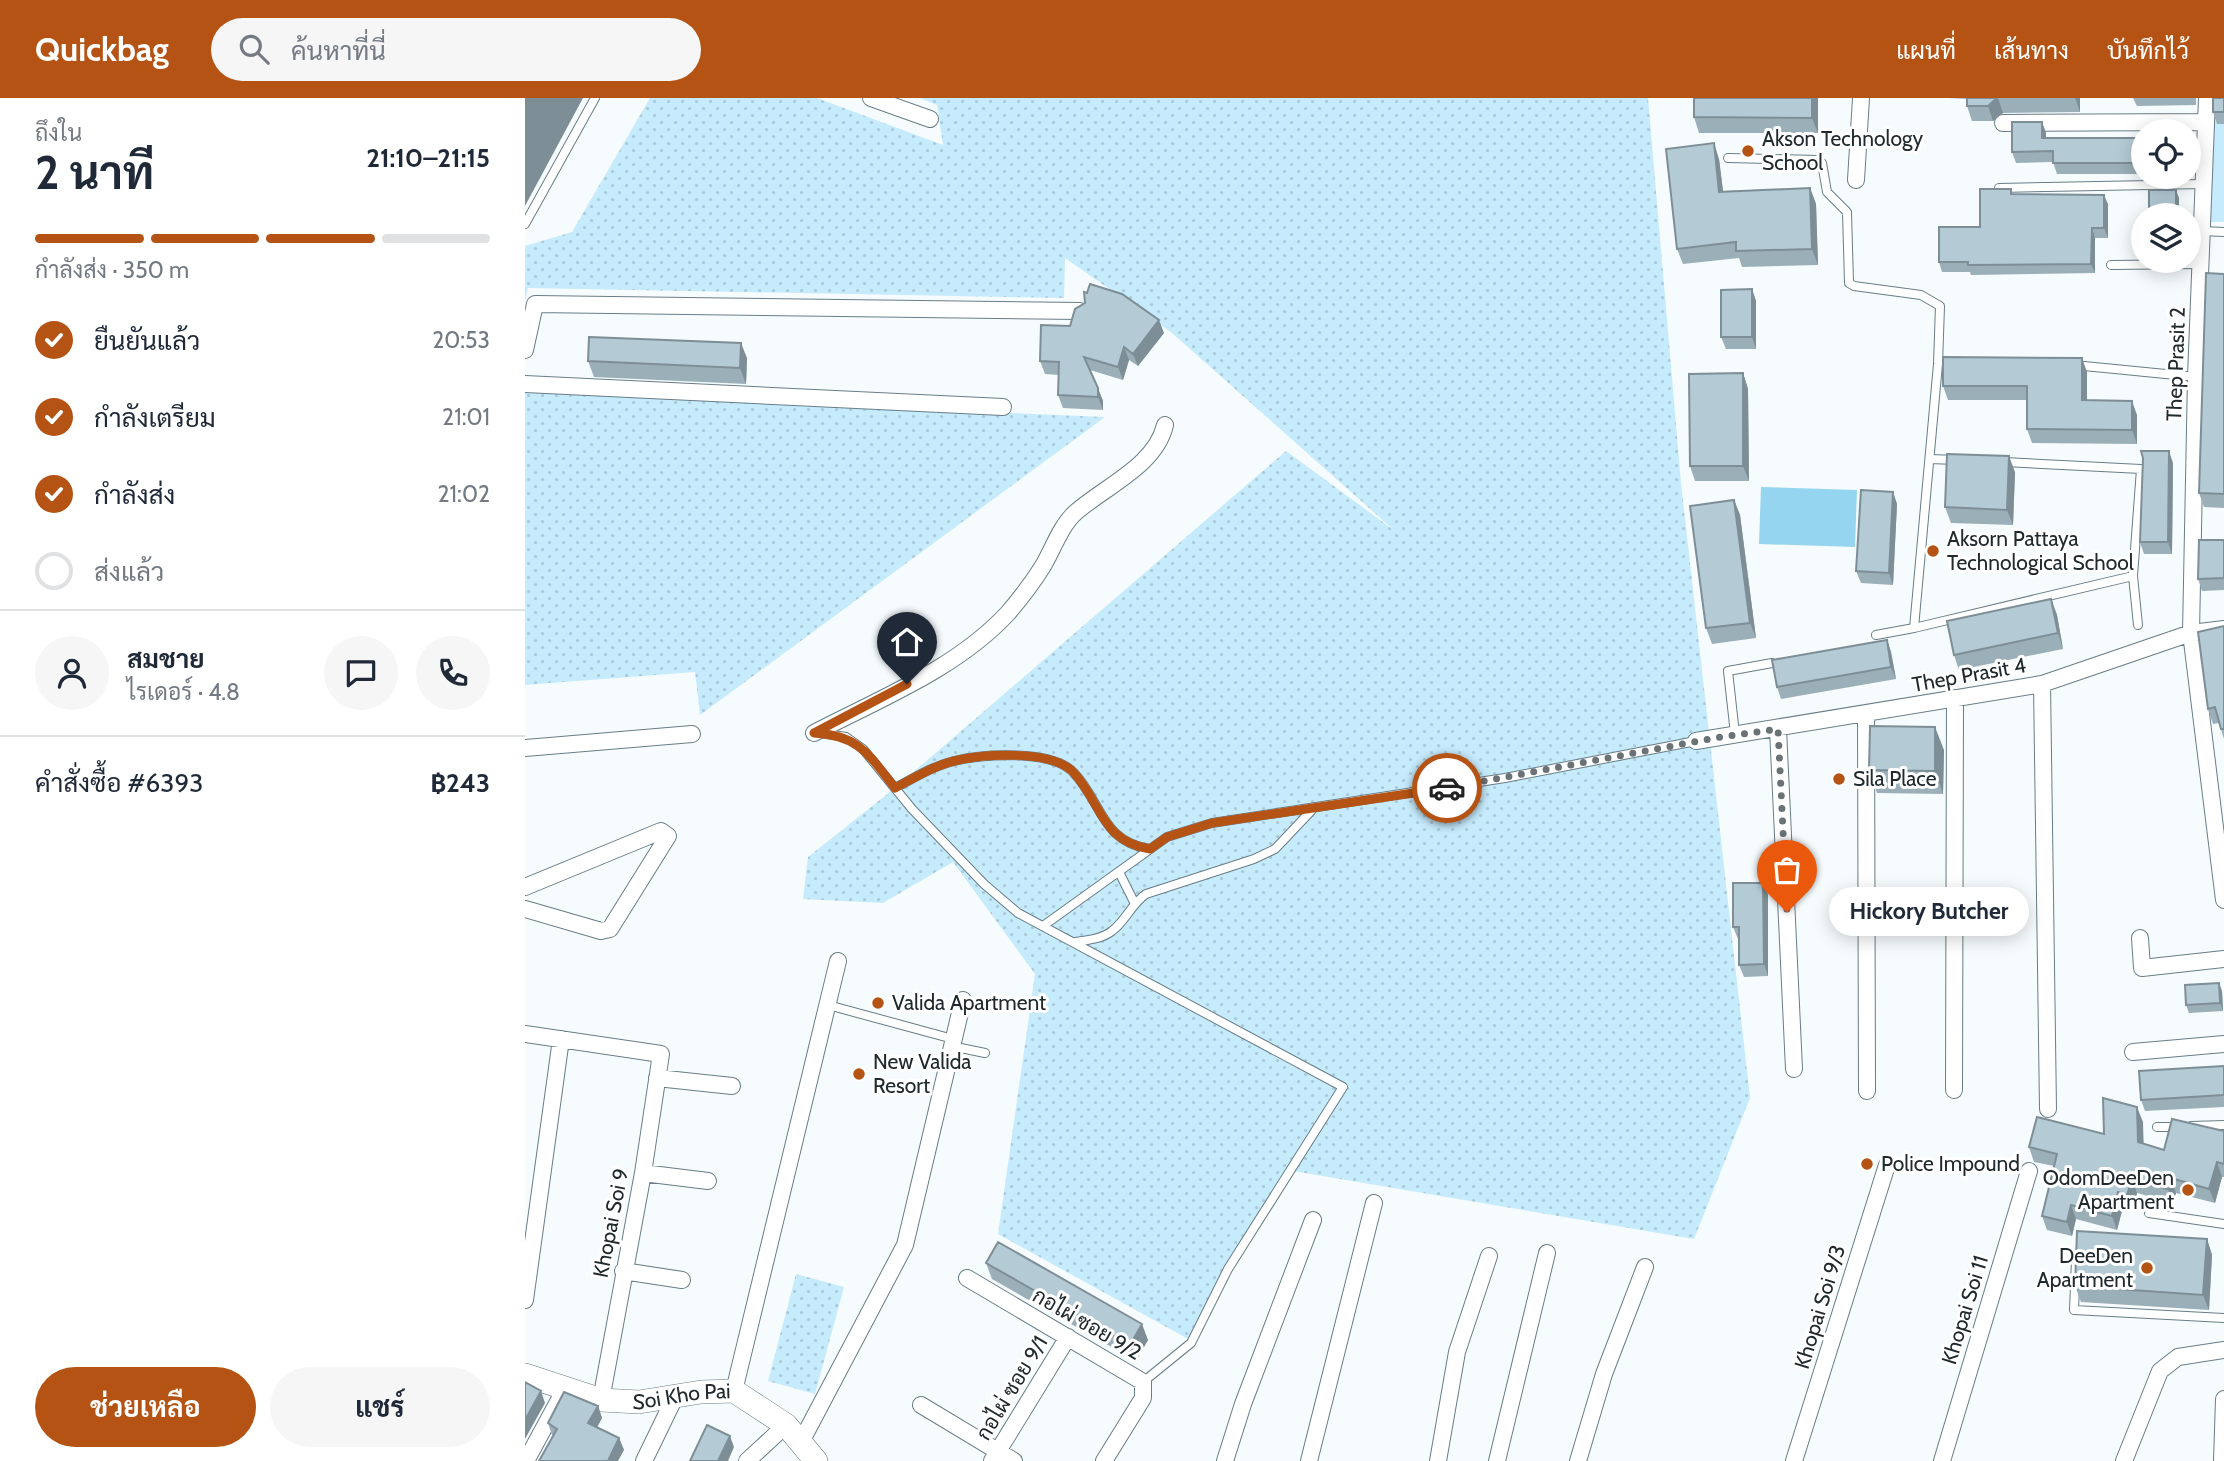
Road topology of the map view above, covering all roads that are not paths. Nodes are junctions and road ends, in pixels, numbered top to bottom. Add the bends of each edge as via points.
1 (595, 98) edge
2 (871, 98) edge
3 (1861, 98) edge
4 (2207, 98) edge
5 (930, 119) dead end
6 (2206, 122) junction
7 (2003, 123) dead end
8 (1728, 159) dead end
9 (1856, 180) dead end
10 (2204, 184) junction
11 (1999, 188) edge
12 (525, 224) edge
13 (2202, 231) junction
14 (2224, 232) edge
15 (2201, 264) edge
16 (2111, 265) dead end
17 (2131, 265) edge
18 (2201, 273) edge
19 (1080, 311) edge
20 (525, 350) edge
21 (1938, 364) junction
22 (1952, 364) edge
23 (2057, 365) edge
24 (2196, 377) junction
25 (525, 384) edge
26 (1003, 407) dead end
27 (1165, 425) dead end
28 (1930, 459) junction
29 (1969, 461) edge
30 (1996, 462) edge
31 (2133, 576) junction
32 (2138, 625) dead end
33 (1915, 628) junction
34 (2224, 629) edge
35 (2191, 632) junction
36 (1877, 635) dead end
37 (1772, 663) edge
38 (2042, 684) junction
39 (1955, 698) junction
40 (1866, 715) junction
41 (1778, 729) junction
42 (814, 733) joint
43 (692, 734) dead end
44 (1735, 734) junction
45 (1696, 741) joint
46 (525, 748) edge
47 (895, 788) junction
48 (1312, 809) junction
49 (2221, 846) edge
50 (1150, 849) junction
51 (1119, 872) junction
52 (525, 887) edge
53 (2224, 900) edge
54 (1134, 902) junction
55 (525, 909) edge
56 (1043, 926) junction
57 (2140, 938) dead end
58 (1075, 942) junction
59 (2224, 959) edge
60 (838, 961) dead end
61 (963, 1000) dead end
62 (827, 1005) junction
63 (525, 1034) edge
64 (561, 1039) junction
65 (952, 1042) junction
66 (2224, 1044) edge
67 (2133, 1052) dead end
68 (985, 1053) dead end
69 (1794, 1069) dead end
70 (657, 1078) junction
71 (731, 1086) dead end
72 (1954, 1090) dead end
73 (1867, 1091) dead end
74 (2048, 1109) dead end
75 (2224, 1125) edge
76 (2157, 1127) dead end
77 (1887, 1165) dead end
78 (2029, 1171) dead end
79 (643, 1173) junction
80 (708, 1181) dead end
81 (1374, 1203) dead end
82 (2149, 1213) dead end
83 (1313, 1220) dead end
84 (2224, 1224) edge
85 (1546, 1253) dead end
86 (1489, 1256) dead end
87 (2076, 1258) edge
88 (1645, 1267) dead end
89 (623, 1270) junction
90 (967, 1278) dead end
91 (683, 1280) dead end
92 (525, 1300) edge
93 (2224, 1318) edge
94 (1068, 1337) junction
95 (2224, 1350) edge
96 (525, 1375) edge
97 (1143, 1382) junction
98 (565, 1389) junction
99 (734, 1391) junction
100 (675, 1397) junction
101 (2224, 1399) edge
102 (601, 1400) junction
103 (921, 1405) dead end
104 (793, 1434) junction
105 (995, 1456) edge
106 (526, 1461) edge
107 (644, 1461) edge
108 (747, 1461) edge
109 (816, 1461) edge
110 (1014, 1461) edge
111 (1104, 1461) edge
112 (1225, 1461) edge
113 (1309, 1461) edge
114 (1438, 1461) edge
115 (1497, 1461) edge
116 (1578, 1461) edge
117 (1794, 1461) edge
118 (1942, 1461) edge
119 (2124, 1461) edge
120 (2222, 1461) edge

1 - 12 lane
2 - 5 street
3 - 9 street
4 - 6 street, Thep Prasit 2
6 - 7 street
6 - 10 street, Thep Prasit 2
8 - 21 lane via 1822,163 1827,192 1847,212 1849,283 1937,302 1941,313
10 - 11 lane
10 - 13 street, Thep Prasit 2
13 - 14 lane
13 - 15 street, Thep Prasit 2
16 - 17 lane
18 - 24 street, Thep Prasit 2
19 - 20 street via 535,304
21 - 22 lane
21 - 28 lane
23 - 24 lane
24 - 35 street, Thep Prasit 2
25 - 26 street
27 - 42 street via 1161,442 1147,458 1074,514 1041,569 985,637 946,665
28 - 29 lane
28 - 33 lane
30 - 31 lane via 2141,469
31 - 32 lane
31 - 33 lane
33 - 36 lane
34 - 35 street, Thep Prasit 4
35 - 38 street, Thep Prasit 4
35 - 49 street, Thep Prasit 2
37 - 44 lane via 1728,671
38 - 39 street, Thep Prasit 4
38 - 74 street
39 - 40 street, Thep Prasit 4
39 - 72 street
40 - 41 street, Thep Prasit 4
40 - 73 street
41 - 44 street, Thep Prasit 4
41 - 69 street
42 - 47 lane via 846,737 863,749
43 - 46 street
44 - 45 street, Thep Prasit 4
45 - 48 lane
47 - 50 lane via 953,761 1009,755 1036,758 1073,771 1112,832 1135,847
47 - 56 lane via 984,884 1018,913
48 - 50 lane via 1212,823 1167,837
48 - 54 lane via 1275,849
49 - 53 street, Thep Prasit 2
50 - 51 lane
51 - 54 lane
51 - 56 lane
52 - 55 street via 661,831 667,836 610,929 601,931
54 - 58 lane via 1114,930
56 - 58 lane
57 - 59 street via 2142,968
58 - 97 lane via 1343,1087 1229,1269 1191,1343
60 - 62 street
61 - 65 street
62 - 65 lane
62 - 99 street
63 - 64 street
64 - 70 street, Khopai Soi 9 via 660,1054
64 - 92 street
65 - 68 lane
65 - 104 street via 905,1245
66 - 67 street
70 - 71 street
70 - 79 street, Khopai Soi 9
75 - 76 lane
77 - 117 street, Khopai Soi 9/3
78 - 118 street, Khopai Soi 11
79 - 80 street
79 - 89 street, Khopai Soi 9
81 - 113 street
82 - 84 lane
83 - 112 street
85 - 115 street
86 - 114 street via 1457,1352
87 - 93 lane via 2074,1310
88 - 116 street via 1604,1374
89 - 91 street
89 - 102 street, Khopai Soi 9
90 - 94 street, กอไผ่ ซอย 9/2
94 - 97 street, กอไผ่ ซอย 9/2
94 - 105 street, กอไผ่ ซอย 9/1
95 - 119 street via 2178,1357 2159,1371
96 - 98 street, Soi Kho Pai
97 - 111 street, กอไผ่ ซอย 9/2 via 1143,1398
98 - 102 street, Soi Kho Pai
98 - 106 street
99 - 100 street, Soi Kho Pai
99 - 104 street, Soi Kho Pai
100 - 102 street, Soi Kho Pai via 639,1402
100 - 107 street
101 - 120 street
103 - 105 street
104 - 108 street
104 - 109 street, Soi Kho Pai
105 - 110 street

